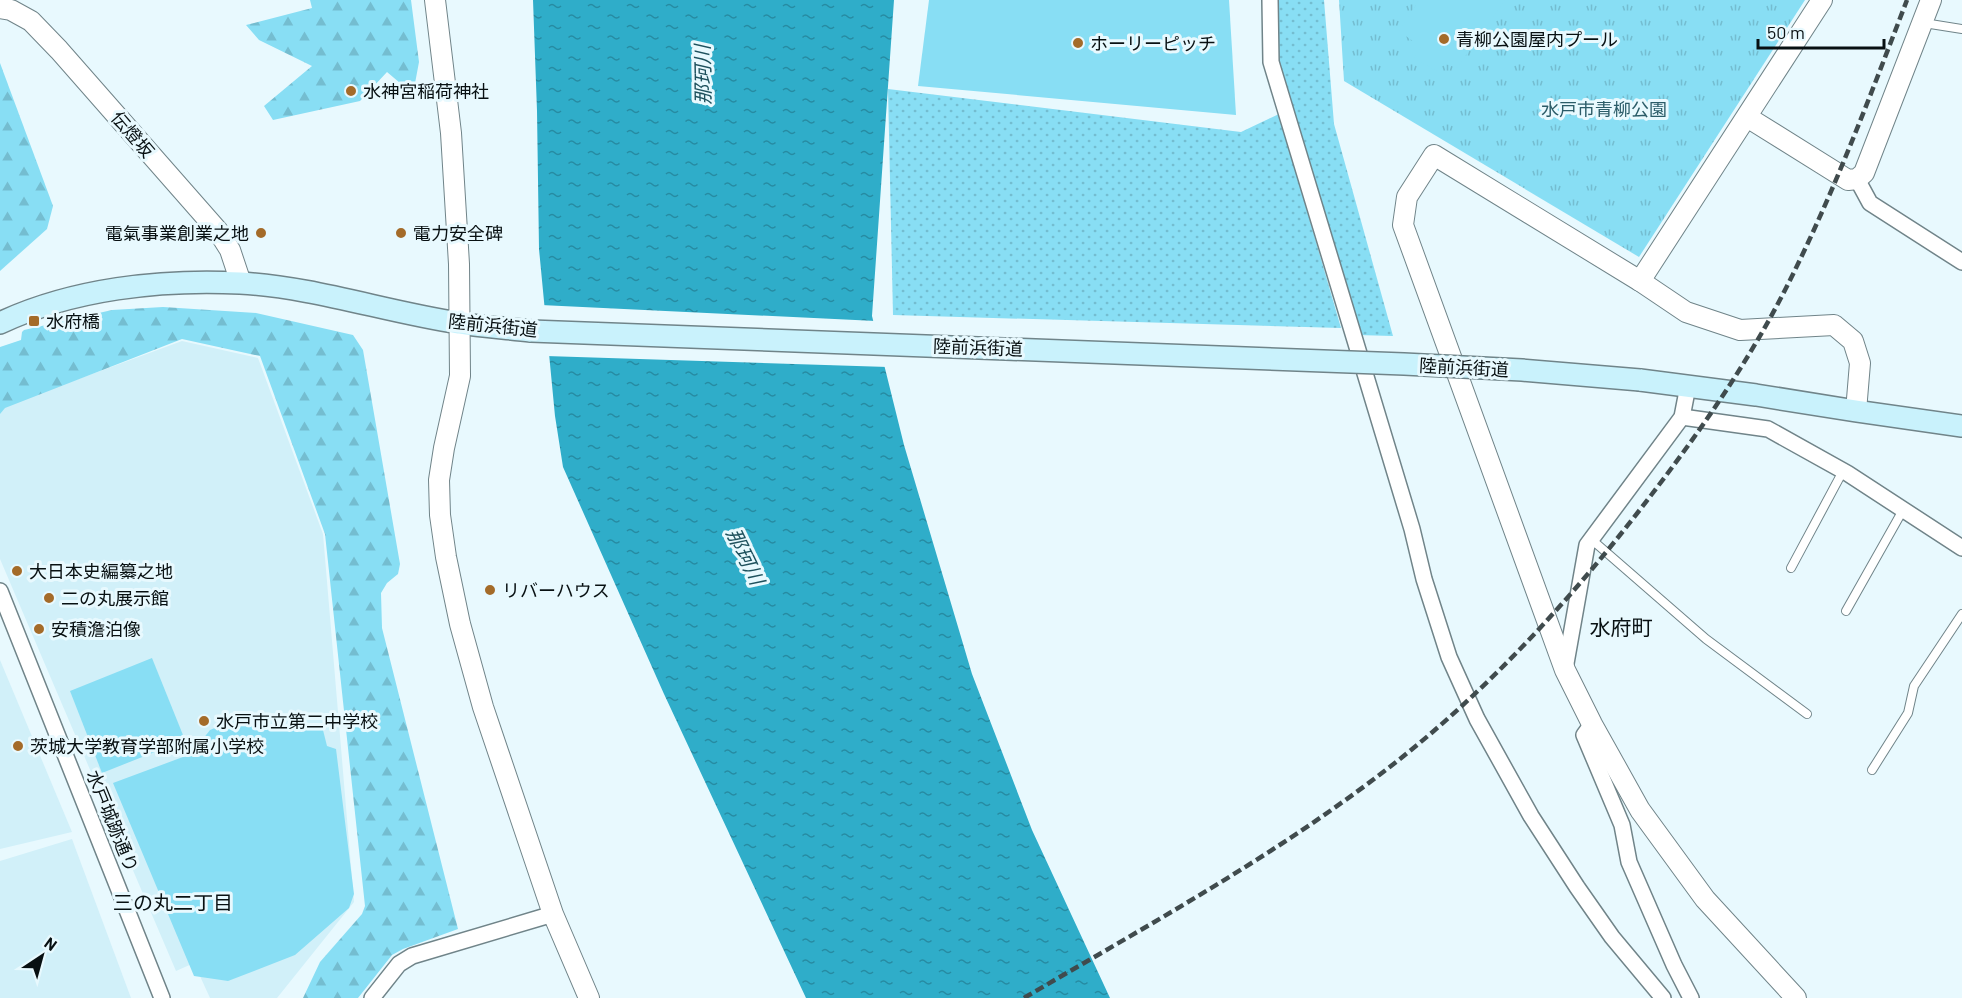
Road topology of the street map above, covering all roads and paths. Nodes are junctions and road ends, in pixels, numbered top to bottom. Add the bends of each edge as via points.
1 (435, 0) edge
2 (1269, 0) edge
3 (1822, 0) edge
4 (1931, 0) edge
5 (0, 8) edge
6 (1922, 23) junction
7 (1962, 29) edge
8 (1748, 117) junction
9 (1857, 179) junction
10 (1962, 262) edge
11 (1640, 281) junction
12 (241, 283) junction
13 (0, 323) edge
14 (459, 324) junction
15 (1689, 386) junction
16 (1856, 411) junction
17 (1682, 417) junction
18 (1962, 426) edge
19 (1843, 471) junction
20 (1903, 510) junction
21 (1591, 539) junction
22 (1962, 548) edge
23 (1791, 568) dead end
24 (0, 591) edge
25 (1846, 611) dead end
26 (1962, 614) edge
27 (1565, 670) junction
28 (1807, 714) dead end
29 (1592, 724) junction
30 (1872, 770) dead end
31 (553, 914) junction
32 (162, 998) edge
33 (372, 998) edge
34 (589, 998) edge
35 (1663, 998) edge
36 (1691, 998) edge
37 (1796, 998) edge

1 - 14 street via 451,133
2 - 35 street via 1271,62 1449,657 1477,719 1531,816 1612,937
3 - 8 street
4 - 6 street
5 - 12 street, 伝燈坂 via 31,21 218,231 230,250
6 - 7 lane
6 - 9 street via 1864,173
8 - 9 street via 1848,180
8 - 11 street
9 - 10 street via 1870,203
11 - 16 street via 1686,312 1740,330 1834,325 1853,341 1860,363
11 - 27 street via 1434,155 1407,198 1403,225
12 - 13 main road, 陸前浜街道 via 123,288 51,303
12 - 14 main road, 陸前浜街道
14 - 15 main road, 陸前浜街道, bridge via 531,331 1404,364 1522,370
14 - 31 street via 460,376 439,480 446,557 483,707
15 - 16 main road, 陸前浜街道
15 - 17 street
16 - 18 main road, 陸前浜街道
17 - 19 street via 1768,429
17 - 21 street
19 - 20 street
19 - 23 lane
20 - 22 street
20 - 25 lane
21 - 27 street
21 - 28 lane via 1706,639
24 - 32 street, 水戸城跡通り
26 - 30 lane via 1914,686 1908,713
27 - 29 street
29 - 36 street via 1584,735 1622,825 1629,862
29 - 37 street via 1640,810 1705,899
31 - 33 street via 412,956 399,964
31 - 34 street

